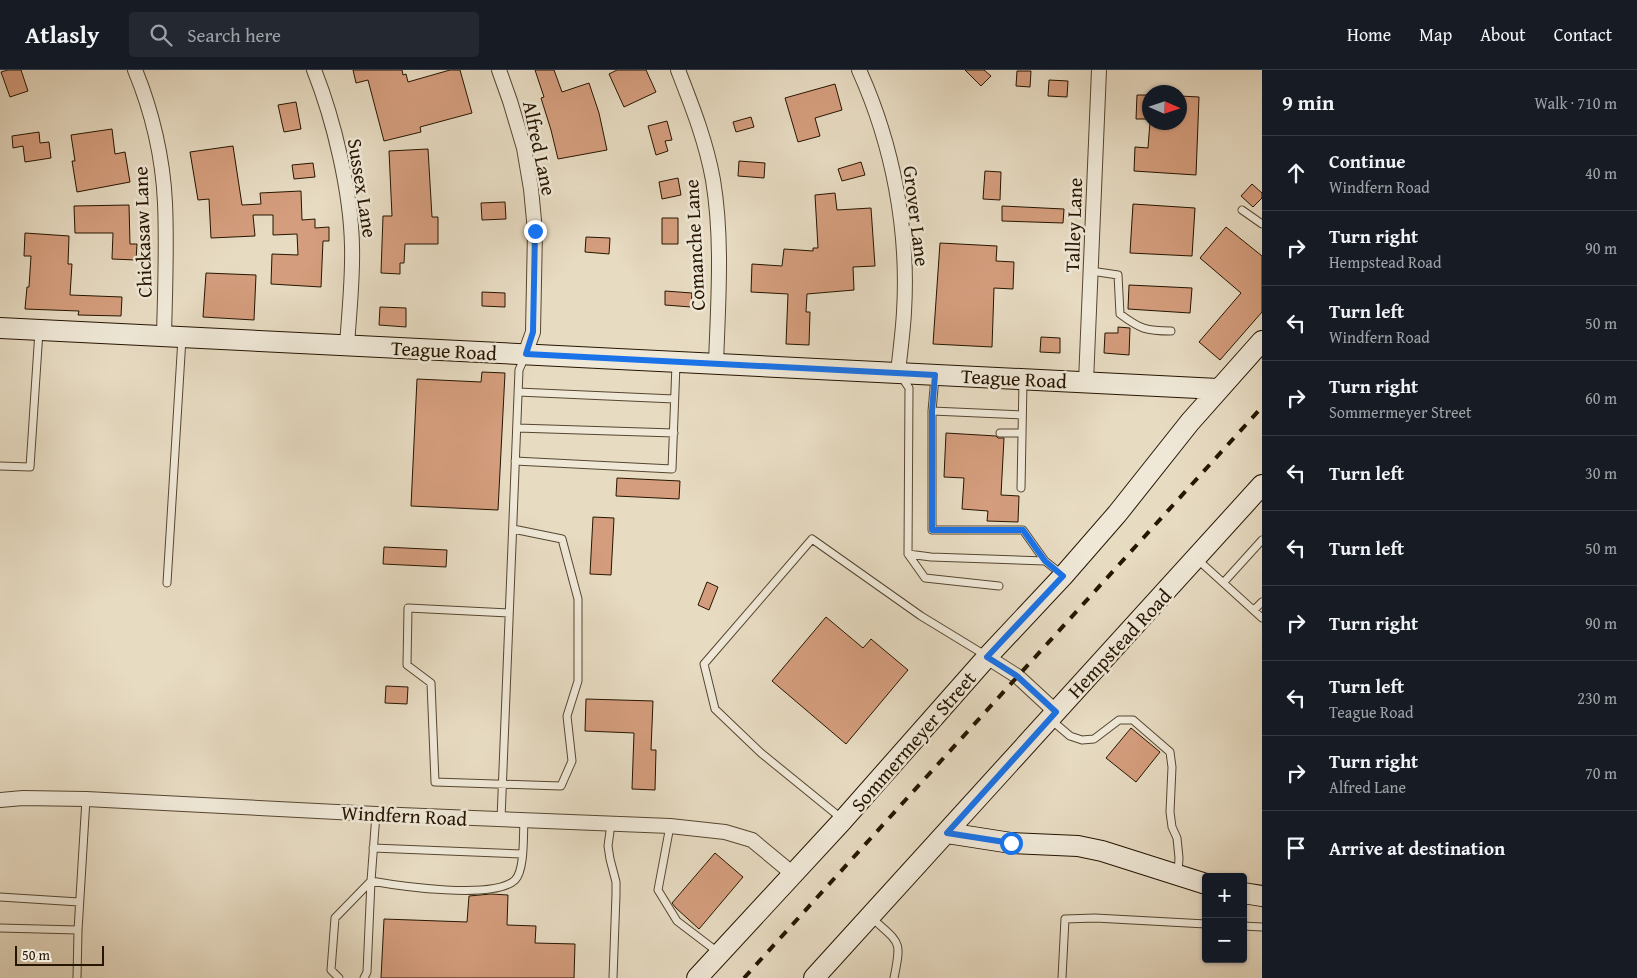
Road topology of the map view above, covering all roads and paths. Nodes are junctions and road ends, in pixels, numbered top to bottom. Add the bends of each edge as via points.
1 (135, 70) edge
2 (314, 70) edge
3 (498, 70) edge
4 (678, 70) edge
5 (859, 70) edge
6 (1099, 70) edge
7 (1242, 210) dead end
8 (1262, 224) edge
9 (1091, 271) junction
10 (0, 328) edge
11 (39, 330) junction
12 (1170, 331) dead end
13 (173, 337) junction
14 (1262, 341) edge
15 (347, 346) junction
16 (526, 354) junction
17 (676, 362) junction
18 (716, 364) junction
19 (898, 373) junction
20 (935, 375) junction
21 (1023, 379) junction
22 (1086, 382) junction
23 (1218, 389) junction
24 (518, 392) junction
25 (674, 399) junction
26 (932, 411) junction
27 (1022, 415) junction
28 (517, 428) junction
29 (674, 433) junction
30 (1000, 433) dead end
31 (1022, 433) junction
32 (515, 461) junction
33 (0, 466) edge
34 (1262, 485) edge
35 (1021, 488) dead end
36 (513, 529) junction
37 (1262, 540) edge
38 (908, 554) junction
39 (1197, 559) junction
40 (1045, 561) junction
41 (1063, 576) junction
42 (1224, 582) junction
43 (167, 583) dead end
44 (999, 586) dead end
45 (1262, 602) edge
46 (1254, 610) junction
47 (509, 613) junction
48 (1262, 618) edge
49 (987, 657) junction
50 (1053, 716) junction
51 (502, 784) junction
52 (86, 799) junction
53 (0, 800) edge
54 (376, 814) junction
55 (501, 819) junction
56 (524, 820) junction
57 (843, 820) junction
58 (611, 824) junction
59 (670, 826) junction
60 (947, 833) junction
61 (373, 848) junction
62 (522, 854) junction
63 (794, 874) junction
64 (1178, 876) junction
65 (371, 881) junction
66 (1202, 883) edge
67 (1247, 894) edge
68 (1262, 896) edge
69 (0, 897) edge
70 (79, 902) junction
71 (870, 917) junction
72 (1202, 924) edge
73 (1247, 926) edge
74 (1262, 927) edge
75 (0, 928) edge
76 (78, 930) junction
77 (720, 953) junction
78 (77, 978) edge
79 (339, 978) edge
80 (364, 978) edge
81 (613, 978) edge
82 (697, 978) edge
83 (814, 978) edge
84 (894, 978) edge
85 (1062, 978) edge

1 - 13 street, Chickasaw Lane via 160,158
2 - 15 street, Sussex Lane via 332,126 350,213 352,247
3 - 16 street, Alfred Lane via 524,148 535,231 533,332
4 - 18 street, Comanche Lane via 696,114 713,180 719,266
5 - 19 street, Grover Lane via 876,111 896,185 904,272
6 - 9 street, Talley Lane
7 - 8 lane
9 - 12 lane via 1118,276 1120,314 1131,323 1147,331
9 - 22 street, Talley Lane
10 - 11 street, Teague Road
11 - 13 street, Teague Road
11 - 33 lane via 30,466
13 - 15 street, Teague Road
13 - 43 lane
14 - 23 street, Sommermeyer Street
15 - 16 street, Teague Road
16 - 17 street, Teague Road
16 - 24 lane via 519,370
17 - 18 street, Teague Road
17 - 25 lane
18 - 19 street, Teague Road
19 - 20 street, Teague Road
19 - 38 lane via 909,388
20 - 21 street, Teague Road
20 - 26 lane
21 - 22 street, Teague Road
21 - 27 lane
22 - 23 street, Teague Road
23 - 41 street, Sommermeyer Street
24 - 25 lane
24 - 28 lane
25 - 29 lane
26 - 27 lane
26 - 40 lane via 932,530 1023,530
27 - 31 lane
28 - 29 lane
28 - 32 lane
29 - 32 lane via 672,469
30 - 31 lane
31 - 35 lane
32 - 36 lane
34 - 39 street, Hempstead Road
36 - 47 lane
36 - 51 lane via 562,539 578,599 578,681 567,716 572,762 562,786
37 - 42 lane
38 - 40 lane
38 - 44 lane via 925,578
39 - 42 lane
39 - 50 street, Hempstead Road
40 - 41 lane
41 - 49 street, Sommermeyer Street
42 - 46 lane
45 - 46 lane
46 - 48 lane
47 - 51 lane
47 - 51 lane via 408,608 407,665 431,683 435,782
49 - 50 street via 1017,676
49 - 57 street, Sommermeyer Street
49 - 57 lane via 921,616 812,539 704,664 715,709 761,753
50 - 60 street, Hempstead Road
50 - 64 lane via 1070,736 1082,740 1094,739 1119,720 1134,720 1170,752 1170,812 1178,838
51 - 55 lane
52 - 53 street, Windfern Road
52 - 54 street, Windfern Road
52 - 70 lane
54 - 55 street, Windfern Road
54 - 61 lane
55 - 56 street, Windfern Road
56 - 58 street, Windfern Road
56 - 62 lane
57 - 63 street, Sommermeyer Street
58 - 59 street, Windfern Road
58 - 81 lane via 608,846 616,882
59 - 63 street, Windfern Road via 725,832 752,840
59 - 77 lane via 658,890 677,921
60 - 64 street via 1011,843 1078,846
60 - 71 street, Hempstead Road
61 - 62 lane
61 - 65 lane
62 - 65 lane via 521,872 503,887 444,890
63 - 77 street, Sommermeyer Street
64 - 66 street
65 - 79 lane via 335,918 331,970
65 - 80 lane via 367,972
67 - 68 street
69 - 70 lane
70 - 76 lane
71 - 83 street, Hempstead Road
71 - 84 lane via 897,941 900,952
72 - 85 lane via 1065,919
73 - 74 lane
75 - 76 lane
76 - 78 lane
77 - 82 street, Sommermeyer Street

